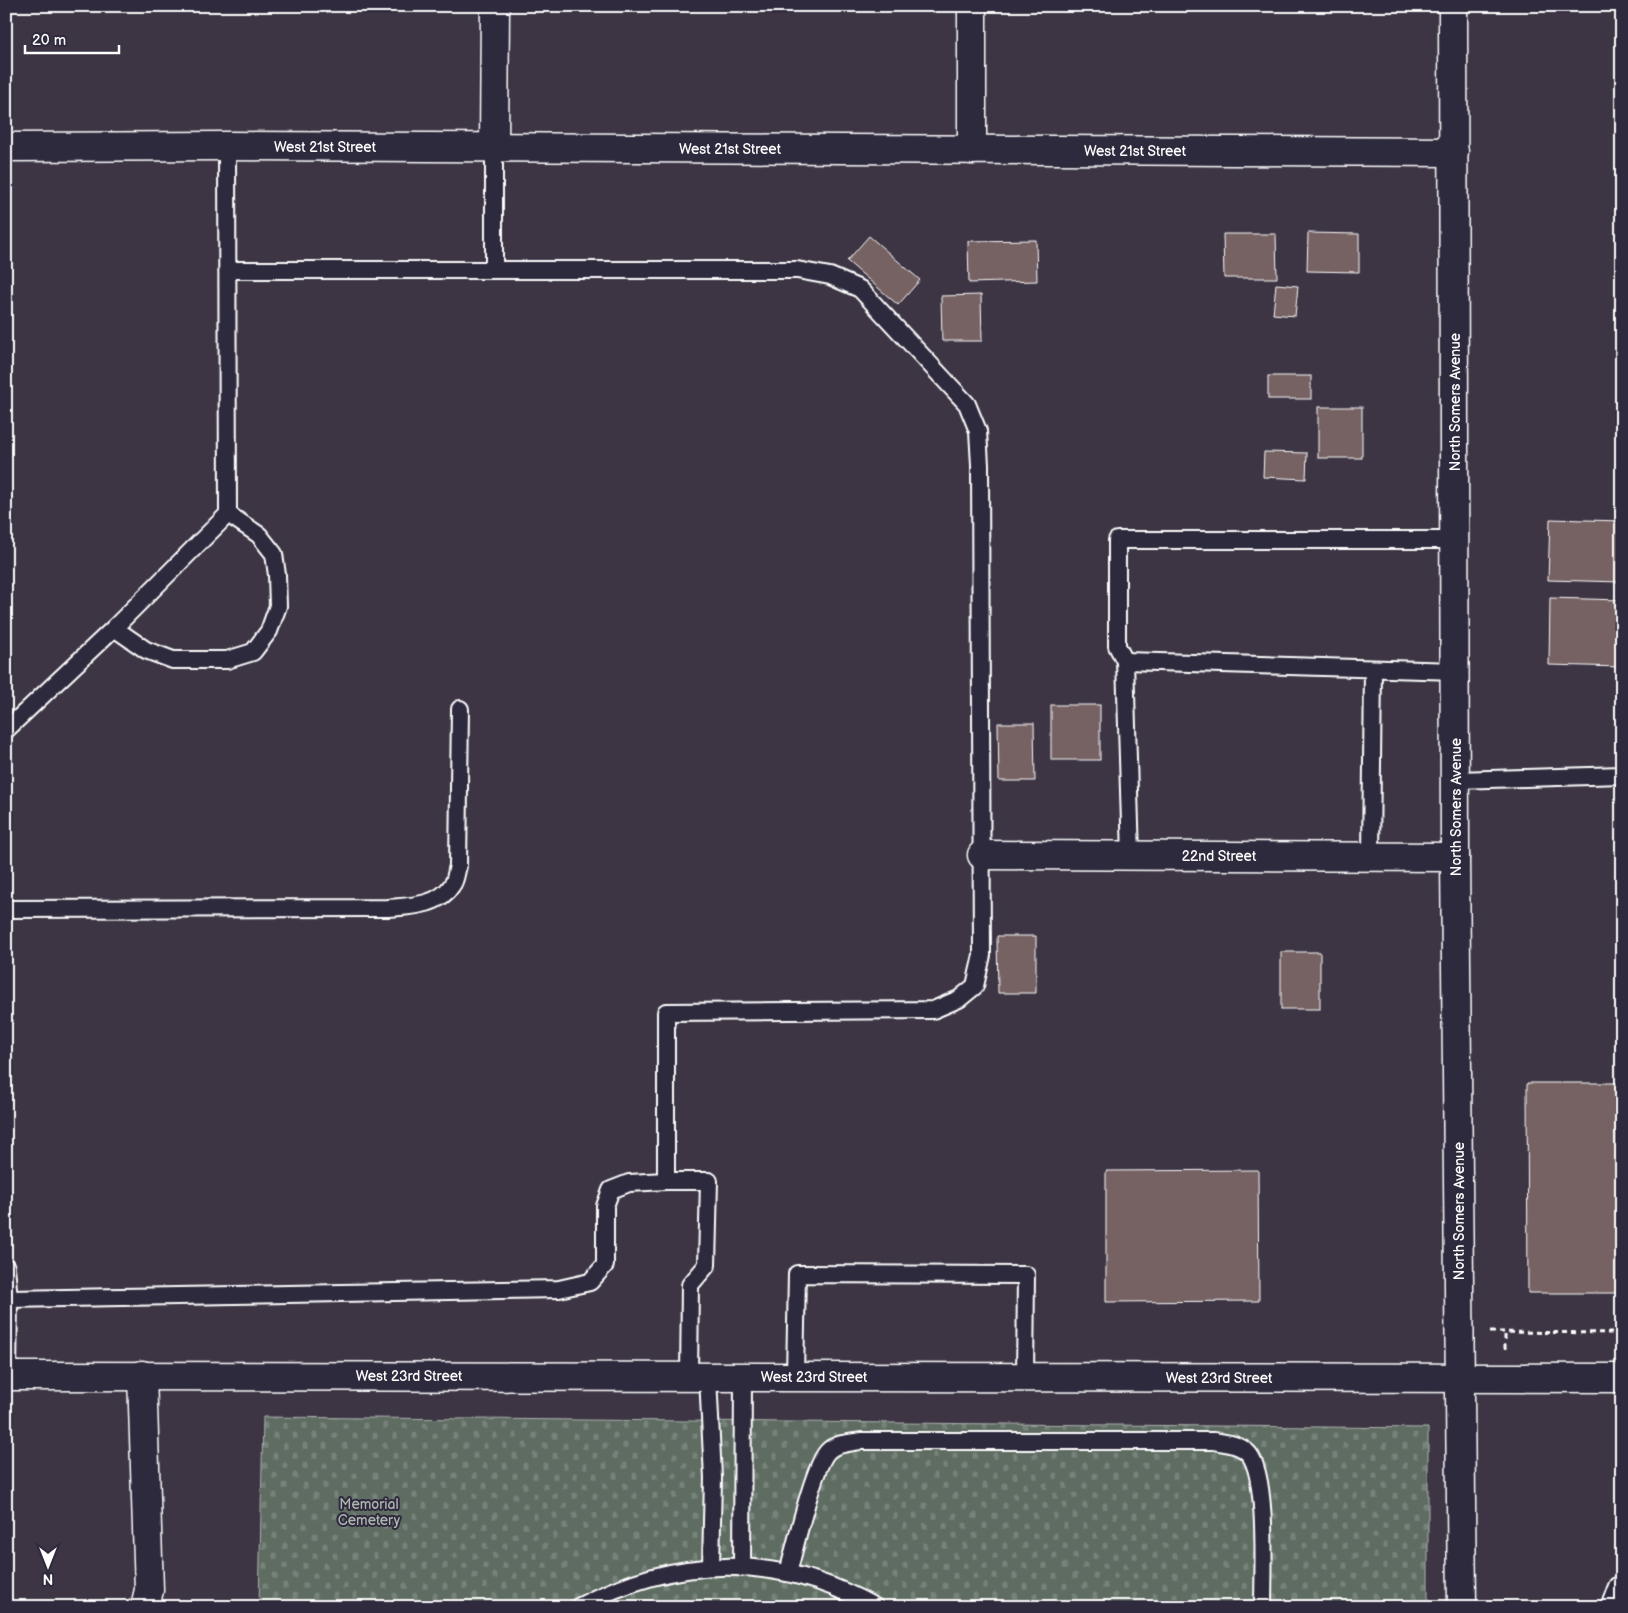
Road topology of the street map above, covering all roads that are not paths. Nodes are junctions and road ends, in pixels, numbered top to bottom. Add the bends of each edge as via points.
1 (495, 6) edge
2 (972, 6) edge
3 (1453, 6) edge
4 (227, 146) junction
5 (6, 147) edge
6 (494, 148) junction
7 (972, 150) junction
8 (1454, 152) junction
9 (228, 270) junction
10 (494, 270) junction
11 (228, 514) junction
12 (1456, 540) junction
13 (114, 628) junction
14 (1125, 661) junction
15 (1373, 669) junction
16 (1456, 671) junction
17 (460, 709) dead end
18 (6, 730) edge
19 (1622, 774) edge
20 (1456, 780) junction
21 (982, 855) junction
22 (1130, 856) junction
23 (1371, 857) junction
24 (1456, 857) junction
25 (6, 909) edge
26 (666, 1181) junction
27 (6, 1268) edge
28 (9, 1298) junction
29 (142, 1375) junction
30 (7, 1376) edge
31 (795, 1376) junction
32 (699, 1377) junction
33 (743, 1377) junction
34 (1460, 1377) junction
35 (1025, 1378) junction
36 (1622, 1378) edge
37 (712, 1567) junction
38 (742, 1568) junction
39 (788, 1572) junction
40 (1622, 1585) edge
41 (145, 1607) edge
42 (578, 1607) edge
43 (875, 1607) edge
44 (1263, 1607) edge
45 (1462, 1607) edge
46 (1609, 1607) edge

1 - 6 street
2 - 7 street
3 - 8 street, North Somers Avenue
4 - 5 street, West 21st Street
4 - 6 street, West 21st Street
4 - 9 lane
6 - 7 street, West 21st Street
6 - 10 lane
7 - 8 street, West 21st Street
8 - 12 street, North Somers Avenue
9 - 10 lane
9 - 11 lane
10 - 21 lane via 797,270 830,276 860,289 967,404 978,431 980,466
11 - 13 lane
11 - 13 lane via 259,535 274,554 278,606 269,631 253,652 227,660 173,660 146,650
12 - 14 lane via 1117,540 1117,646
12 - 16 street, North Somers Avenue
13 - 18 lane
14 - 15 lane
14 - 22 lane
15 - 16 lane
15 - 23 lane
16 - 20 street, North Somers Avenue
17 - 25 lane via 458,866 454,883 442,897 418,905 388,908
19 - 20 lane
20 - 24 street, North Somers Avenue
21 - 22 street, 22nd Street
21 - 26 lane via 982,955 975,986 959,1000 933,1010 666,1012
22 - 23 street, 22nd Street
23 - 24 street, 22nd Street
24 - 34 street, North Somers Avenue
26 - 28 lane via 629,1183 611,1190 605,1206 605,1265 590,1282 559,1289
26 - 32 lane via 709,1181 707,1265 690,1285
27 - 28 lane
28 - 30 lane
29 - 30 street, West 23rd Street
29 - 32 street, West 23rd Street
29 - 41 street via 149,1590
31 - 33 street, West 23rd Street
31 - 35 street, West 23rd Street
31 - 35 lane via 797,1274 1026,1274
32 - 33 street, West 23rd Street
32 - 37 lane via 713,1478
33 - 38 lane
34 - 35 street, West 23rd Street
34 - 36 street, West 23rd Street
34 - 45 street, North Somers Avenue
37 - 38 lane
37 - 42 lane via 640,1579
38 - 39 lane
39 - 43 lane via 853,1594
39 - 44 lane via 818,1466 828,1451 843,1443 1213,1441 1238,1446 1254,1462 1262,1507
40 - 46 lane via 1616,1586

